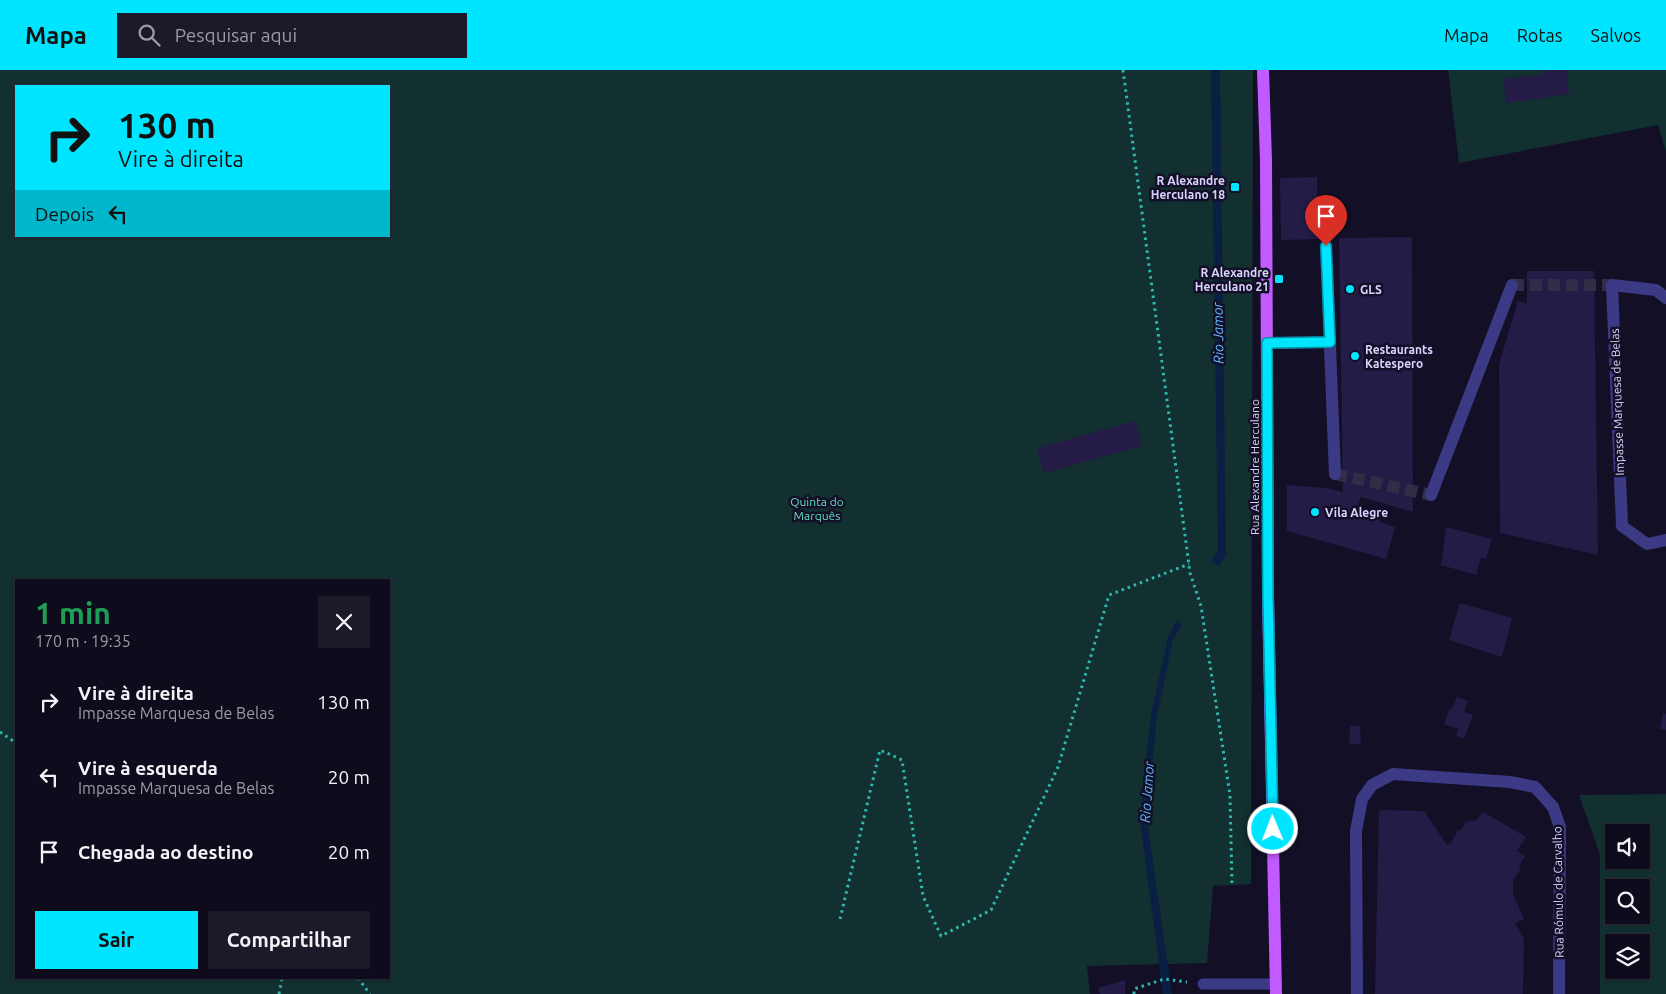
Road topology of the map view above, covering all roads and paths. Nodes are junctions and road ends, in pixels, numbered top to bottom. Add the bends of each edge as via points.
1 (1123, 70) edge
2 (1263, 70) edge
3 (1326, 246) dead end
4 (1512, 285) dead end
5 (1666, 298) edge
6 (1330, 342) junction
7 (1267, 343) junction
8 (1335, 474) dead end
9 (1431, 494) dead end
10 (1666, 540) edge
11 (1189, 564) junction
12 (0, 732) edge
13 (15, 742) edge
14 (1232, 885) dead end
15 (840, 919) dead end
16 (282, 979) edge
17 (359, 979) edge
18 (1164, 979) dead end
19 (1203, 984) dead end
20 (1276, 989) edge
21 (279, 994) edge
22 (370, 994) edge
23 (1134, 994) edge
24 (1357, 994) edge
25 (1559, 994) edge

1 - 11 path
2 - 7 main road, Rua Alexandre Herculano
3 - 6 street
4 - 9 street
5 - 10 street, Impasse Marquesa de Belas via 1656,290 1612,285 1622,526 1647,544
6 - 7 street
6 - 8 street
7 - 20 main road, Rua Alexandre Herculano via 1268,606
11 - 14 path via 1201,606 1230,795
11 - 15 path via 1109,595 1058,768 992,910 941,936 923,896 902,760 880,750
12 - 13 path
16 - 21 path
17 - 22 path
18 - 23 path via 1134,989
19 - 20 lane
24 - 25 street, Rua Rómulo de Carvalho via 1356,831 1362,800 1372,784 1394,774 1510,782 1535,787 1553,806 1560,827

